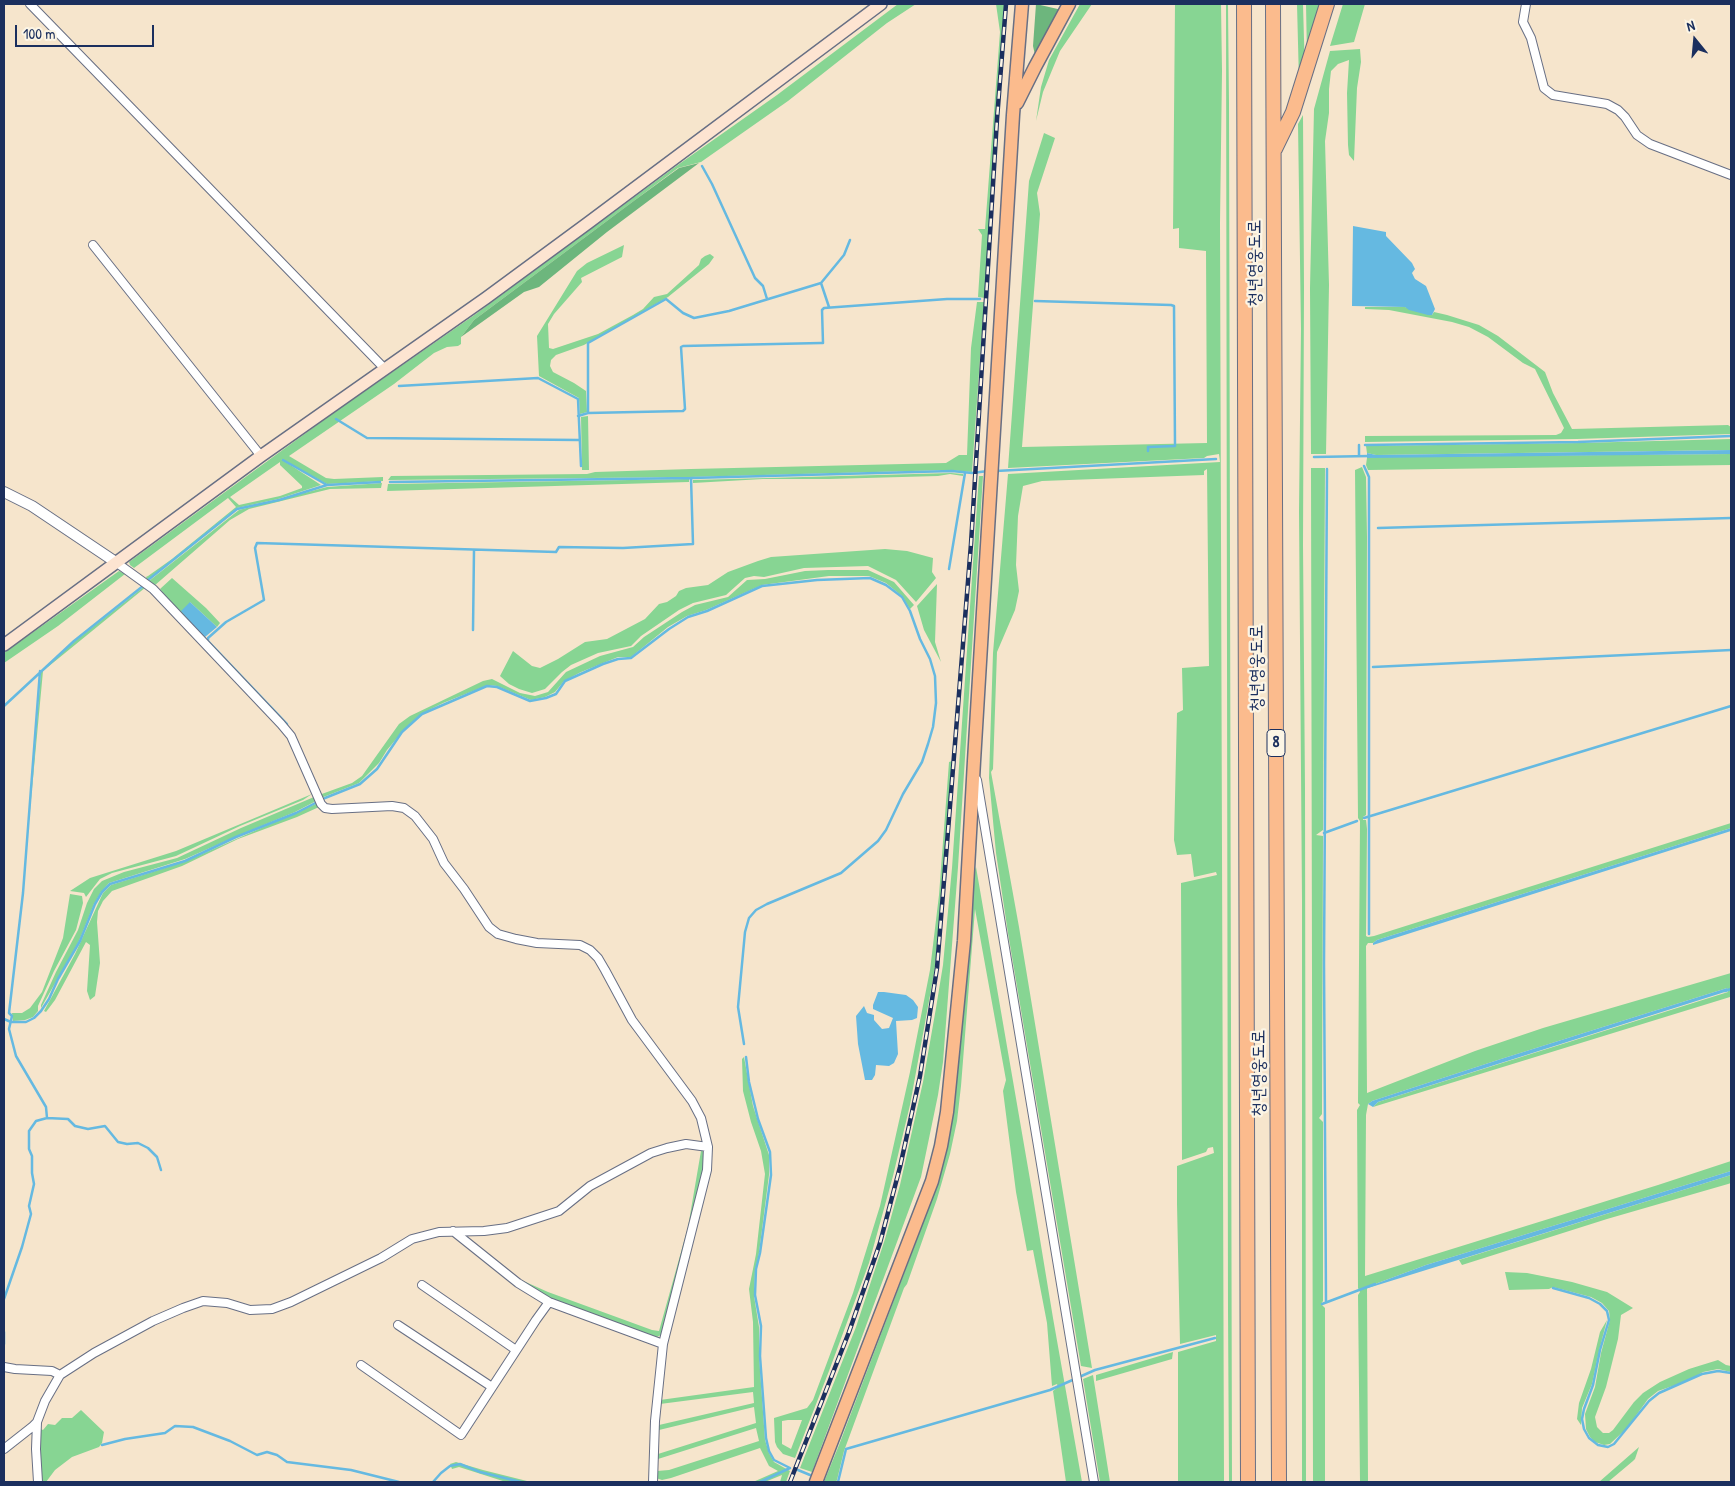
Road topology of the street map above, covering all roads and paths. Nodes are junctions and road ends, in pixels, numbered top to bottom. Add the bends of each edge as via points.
1 (30, 4) edge
2 (881, 4) edge
3 (1022, 4) edge
4 (1069, 4) edge
5 (1244, 4) edge
6 (1274, 4) edge
7 (1327, 4) edge
8 (1526, 4) edge
9 (1013, 115) junction
10 (1274, 152) junction
11 (1731, 175) edge
12 (93, 245) dead end
13 (385, 369) junction
14 (261, 456) junction
15 (4, 492) edge
16 (117, 563) junction
17 (4, 644) edge
18 (974, 761) junction
19 (708, 1147) junction
20 (453, 1231) junction
21 (422, 1285) dead end
22 (549, 1302) junction
23 (398, 1326) dead end
24 (663, 1344) junction
25 (516, 1350) junction
26 (361, 1365) dead end
27 (4, 1366) edge
28 (60, 1375) junction
29 (492, 1387) junction
30 (37, 1422) junction
31 (4, 1449) edge
32 (38, 1482) edge
33 (653, 1482) edge
34 (816, 1482) edge
35 (1094, 1482) edge
36 (1248, 1482) edge
37 (1279, 1482) edge

1 - 13 street
2 - 13 main road via 588,223
3 - 9 main road
4 - 9 main road via 1034,67
5 - 36 highway, 청년영웅도로 / 8
6 - 10 highway, 청년영웅도로 / 8
7 - 10 highway via 1293,112
8 - 11 street via 1523,22 1531,38 1544,88 1553,95 1606,104 1618,110 1638,135 1650,144
9 - 18 main road
10 - 37 highway, 청년영웅도로 / 8
12 - 14 street
13 - 14 main road
14 - 16 main road
15 - 16 street via 32,506
16 - 17 main road
16 - 19 street via 153,589 281,724 291,736 321,804 332,809 404,808 434,839 444,863 489,927 498,934 537,943 580,945 590,950 598,958 632,1020 692,1101 701,1118
18 - 34 main road via 964,941 941,1146 932,1181
18 - 35 street
19 - 20 street via 686,1144 651,1153 590,1186 559,1211 534,1220 507,1228
19 - 24 street via 707,1170
20 - 22 street via 518,1283
20 - 28 street via 412,1239 381,1258 272,1309 250,1310 227,1303 203,1301 183,1308 94,1353
21 - 25 street
22 - 24 street
22 - 25 street
23 - 29 street
24 - 33 street
25 - 29 street
26 - 29 street via 461,1434
27 - 28 street
28 - 30 street
30 - 31 street
30 - 32 street

